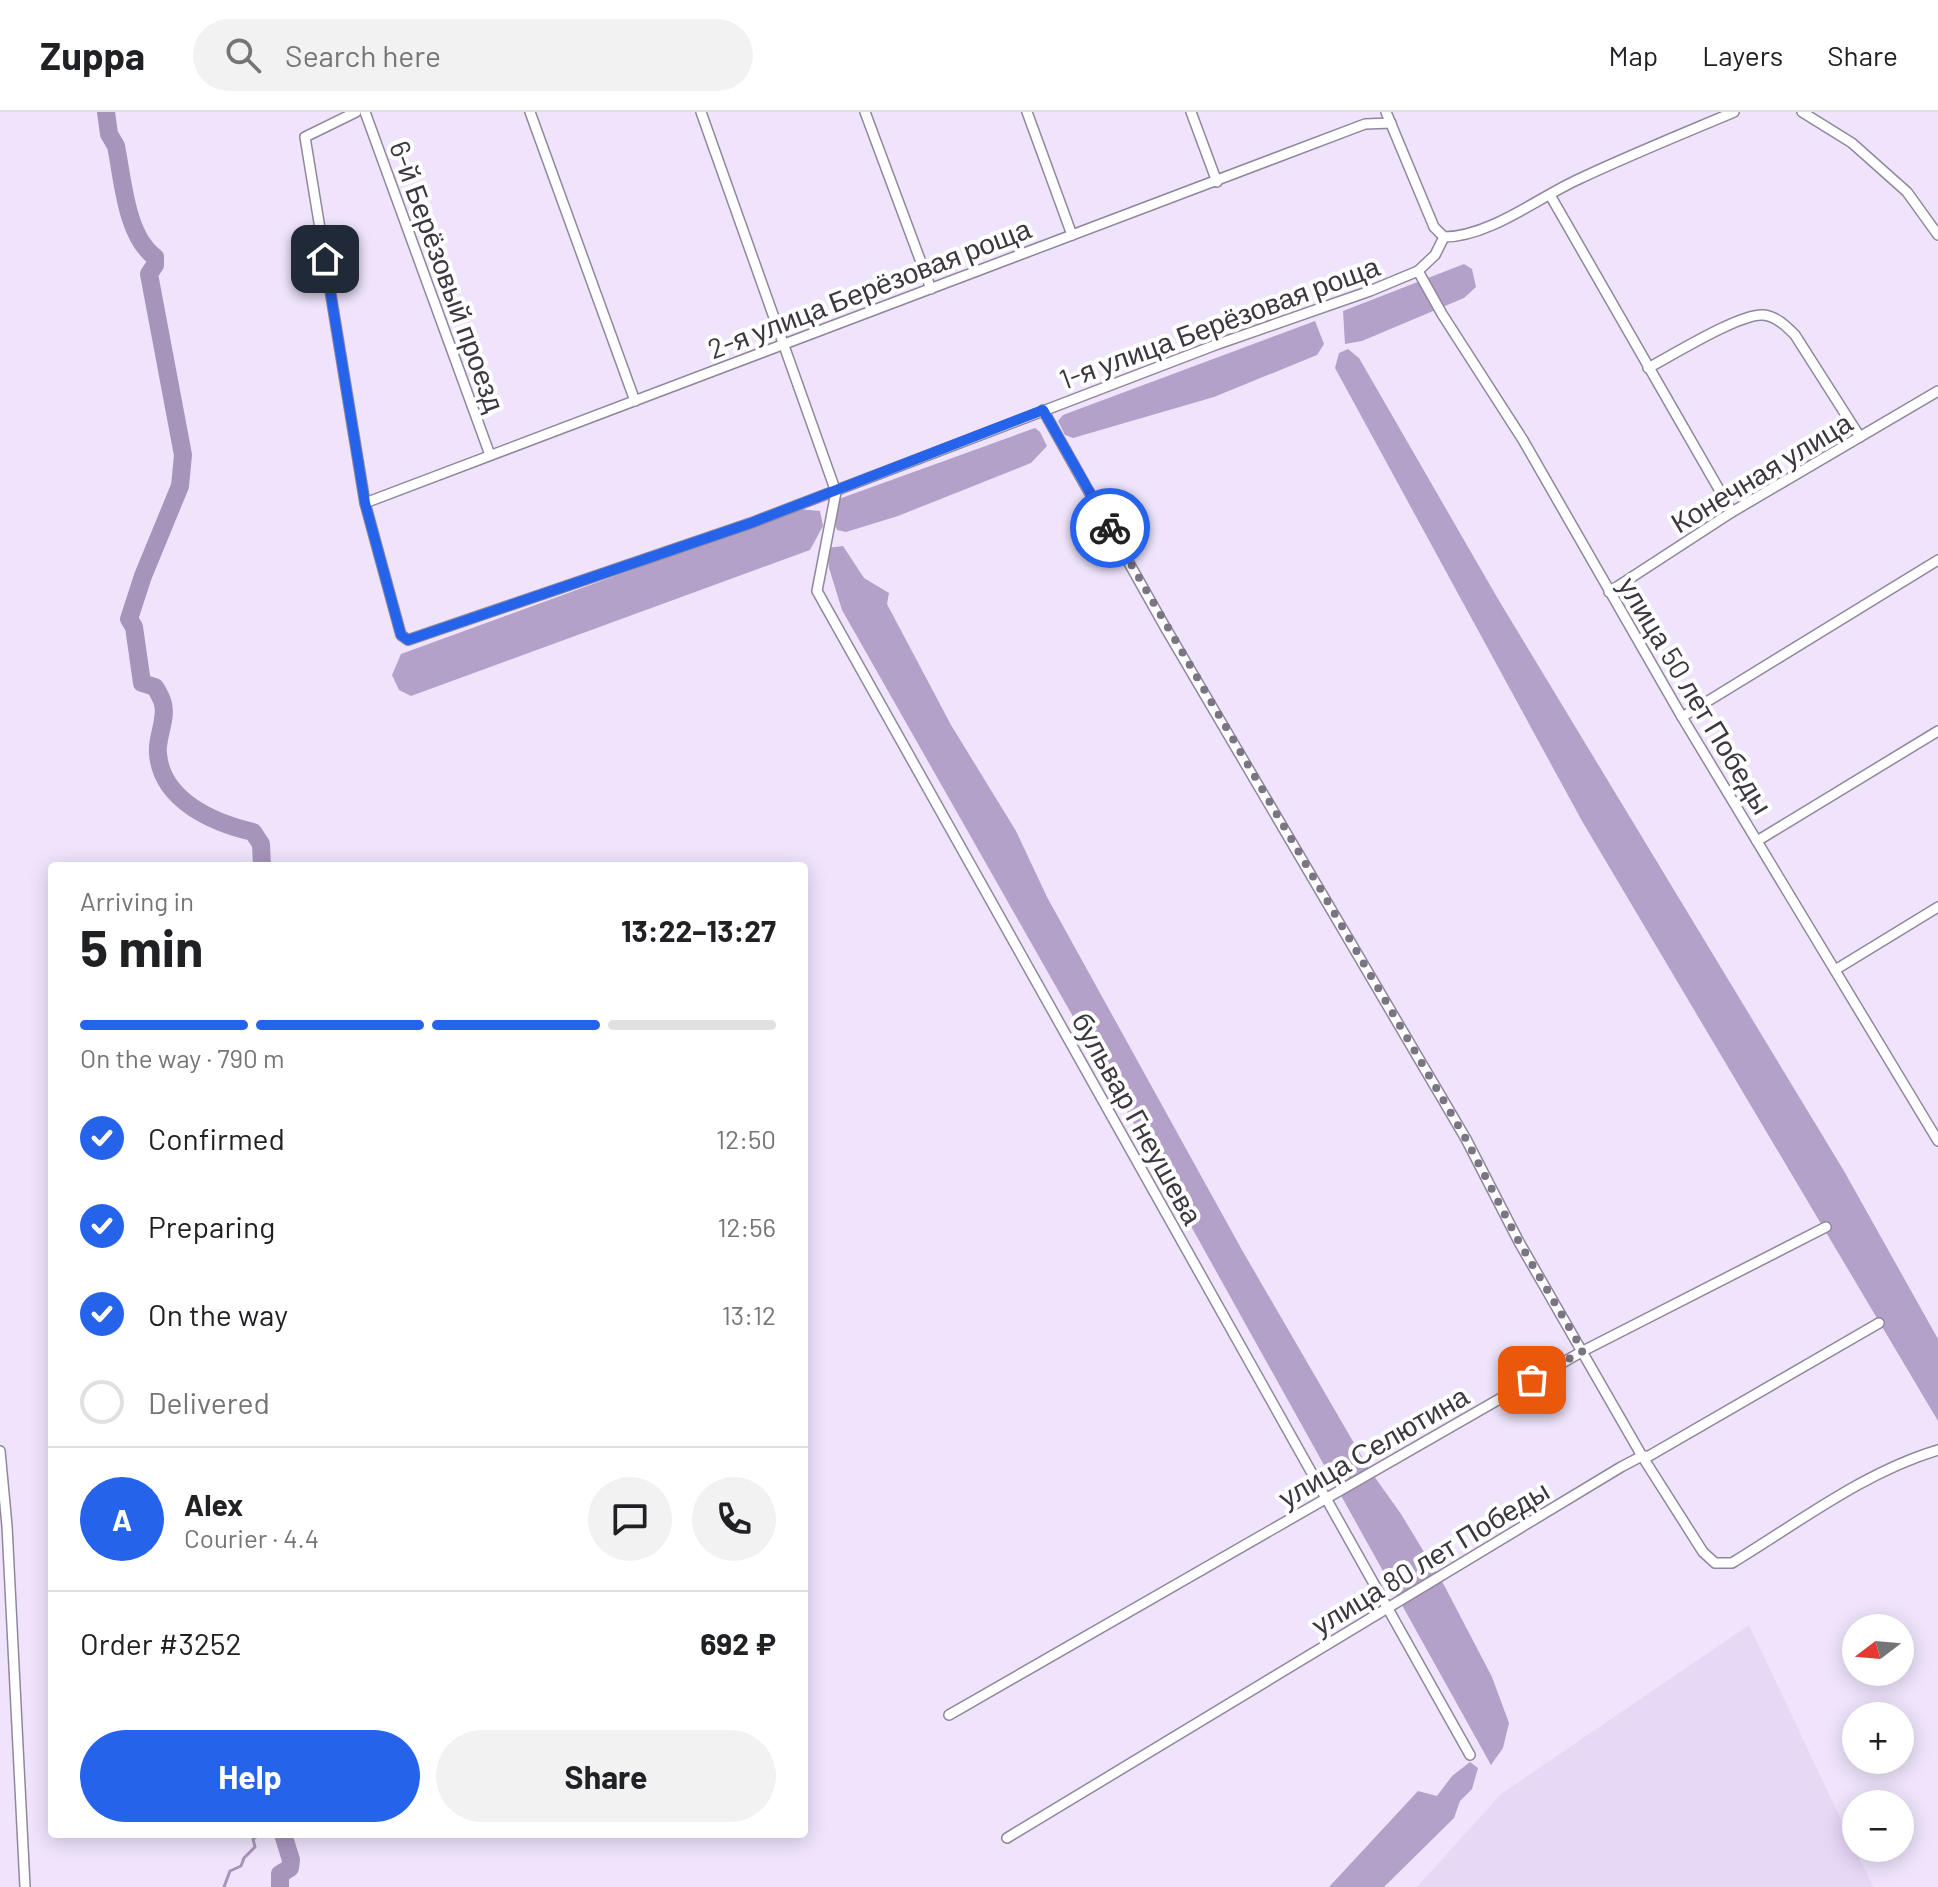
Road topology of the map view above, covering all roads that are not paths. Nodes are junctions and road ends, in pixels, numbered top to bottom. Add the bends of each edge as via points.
1 (356, 112) edge
2 (365, 112) edge
3 (530, 112) edge
4 (701, 112) edge
5 (865, 112) edge
6 (1027, 112) edge
7 (1191, 112) edge
8 (1386, 112) edge
9 (1734, 112) edge
10 (1802, 112) edge
11 (1391, 123) junction
12 (1217, 182) junction
13 (1550, 195) junction
14 (1072, 235) junction
15 (1938, 235) edge
16 (1444, 237) junction
17 (1418, 271) junction
18 (931, 289) junction
19 (782, 344) junction
20 (1648, 368) junction
21 (1938, 391) edge
22 (635, 401) junction
23 (1043, 410) junction
24 (1860, 437) junction
25 (490, 455) junction
26 (836, 492) junction
27 (365, 503) junction
28 (1732, 512) junction
29 (1938, 560) edge
30 (1609, 592) junction
31 (1682, 717) junction
32 (1938, 731) edge
33 (1757, 841) junction
34 (1938, 907) edge
35 (1835, 970) junction
36 (1938, 1141) edge
37 (1826, 1227) dead end
38 (1879, 1323) dead end
39 (1583, 1351) junction
40 (1938, 1450) edge
41 (0, 1451) edge
42 (1642, 1456) junction
43 (1326, 1498) junction
44 (1388, 1608) junction
45 (949, 1715) dead end
46 (1470, 1755) dead end
47 (1007, 1838) dead end
48 (25, 1887) edge

1 - 27 street via 305,137
2 - 25 street, 6-й Берёзовый проезд
3 - 22 street
4 - 19 street
5 - 18 street
6 - 14 street
7 - 12 street
8 - 11 street
9 - 13 street
10 - 15 street via 1852,143 1907,192
11 - 12 street, 2-я улица Берёзовая роща via 1365,124
11 - 16 street via 1434,227
12 - 14 street, 2-я улица Берёзовая роща
13 - 16 street via 1458,237
13 - 20 street
14 - 18 street, 2-я улица Берёзовая роща
16 - 17 street, 1-я улица Берёзовая роща
17 - 23 street, 1-я улица Берёзовая роща
17 - 30 street, улица 50 лет Победы
18 - 19 street, 2-я улица Берёзовая роща
19 - 22 street, 2-я улица Берёзовая роща
19 - 26 street
20 - 24 street via 1743,318 1763,315 1782,322 1795,335
20 - 28 street
21 - 24 street, Конечная улица
22 - 25 street, 2-я улица Берёзовая роща
23 - 26 street, 1-я улица Берёзовая роща
23 - 39 street via 1466,1139
24 - 28 street, Конечная улица
25 - 27 street, 2-я улица Берёзовая роща
26 - 27 street, 1-я улица Берёзовая роща via 408,640 401,635
26 - 43 street, бульвар Гнеушева via 817,591
28 - 30 street, Конечная улица
29 - 31 street
30 - 31 street, улица 50 лет Победы
31 - 33 street, улица 50 лет Победы
32 - 33 street
33 - 35 street, улица 50 лет Победы
34 - 35 street
35 - 36 street, улица 50 лет Победы
37 - 39 street, улица Селютина
38 - 42 street, улица 80 лет Победы
39 - 42 street
39 - 43 street, улица Селютина
40 - 42 street via 1881,1472 1722,1565 1703,1552
41 - 48 street
42 - 44 street, улица 80 лет Победы
43 - 44 street, бульвар Гнеушева
43 - 45 street, улица Селютина
44 - 46 street, бульвар Гнеушева
44 - 47 street, улица 80 лет Победы

